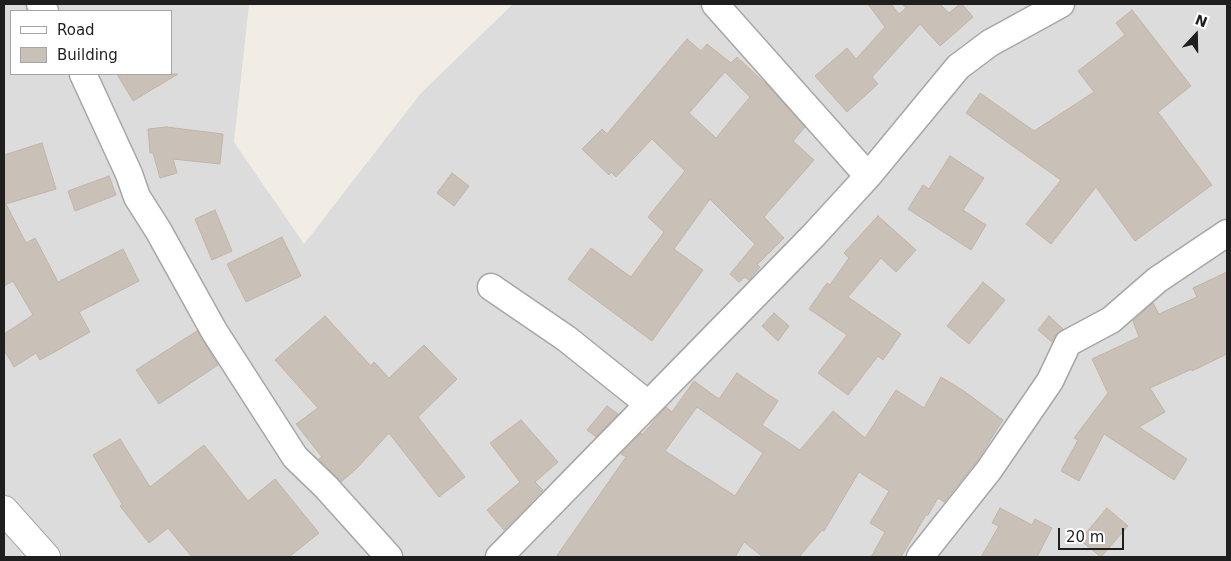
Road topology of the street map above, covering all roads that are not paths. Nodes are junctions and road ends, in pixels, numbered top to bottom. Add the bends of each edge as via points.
1 (716, 4) edge
2 (1054, 5) edge
3 (83, 75) edge
4 (868, 176) junction
5 (1227, 233) edge
6 (491, 286) dead end
7 (648, 404) junction
8 (4, 510) edge
9 (46, 557) edge
10 (389, 557) edge
11 (499, 557) edge
12 (920, 557) edge

1 - 4 street
2 - 4 street via 990,43 958,67
3 - 10 street via 137,197 214,331 295,457
4 - 7 street
5 - 12 street via 1157,280 1111,320 1068,343 1050,381 989,470
6 - 7 street
7 - 11 street
8 - 9 street

